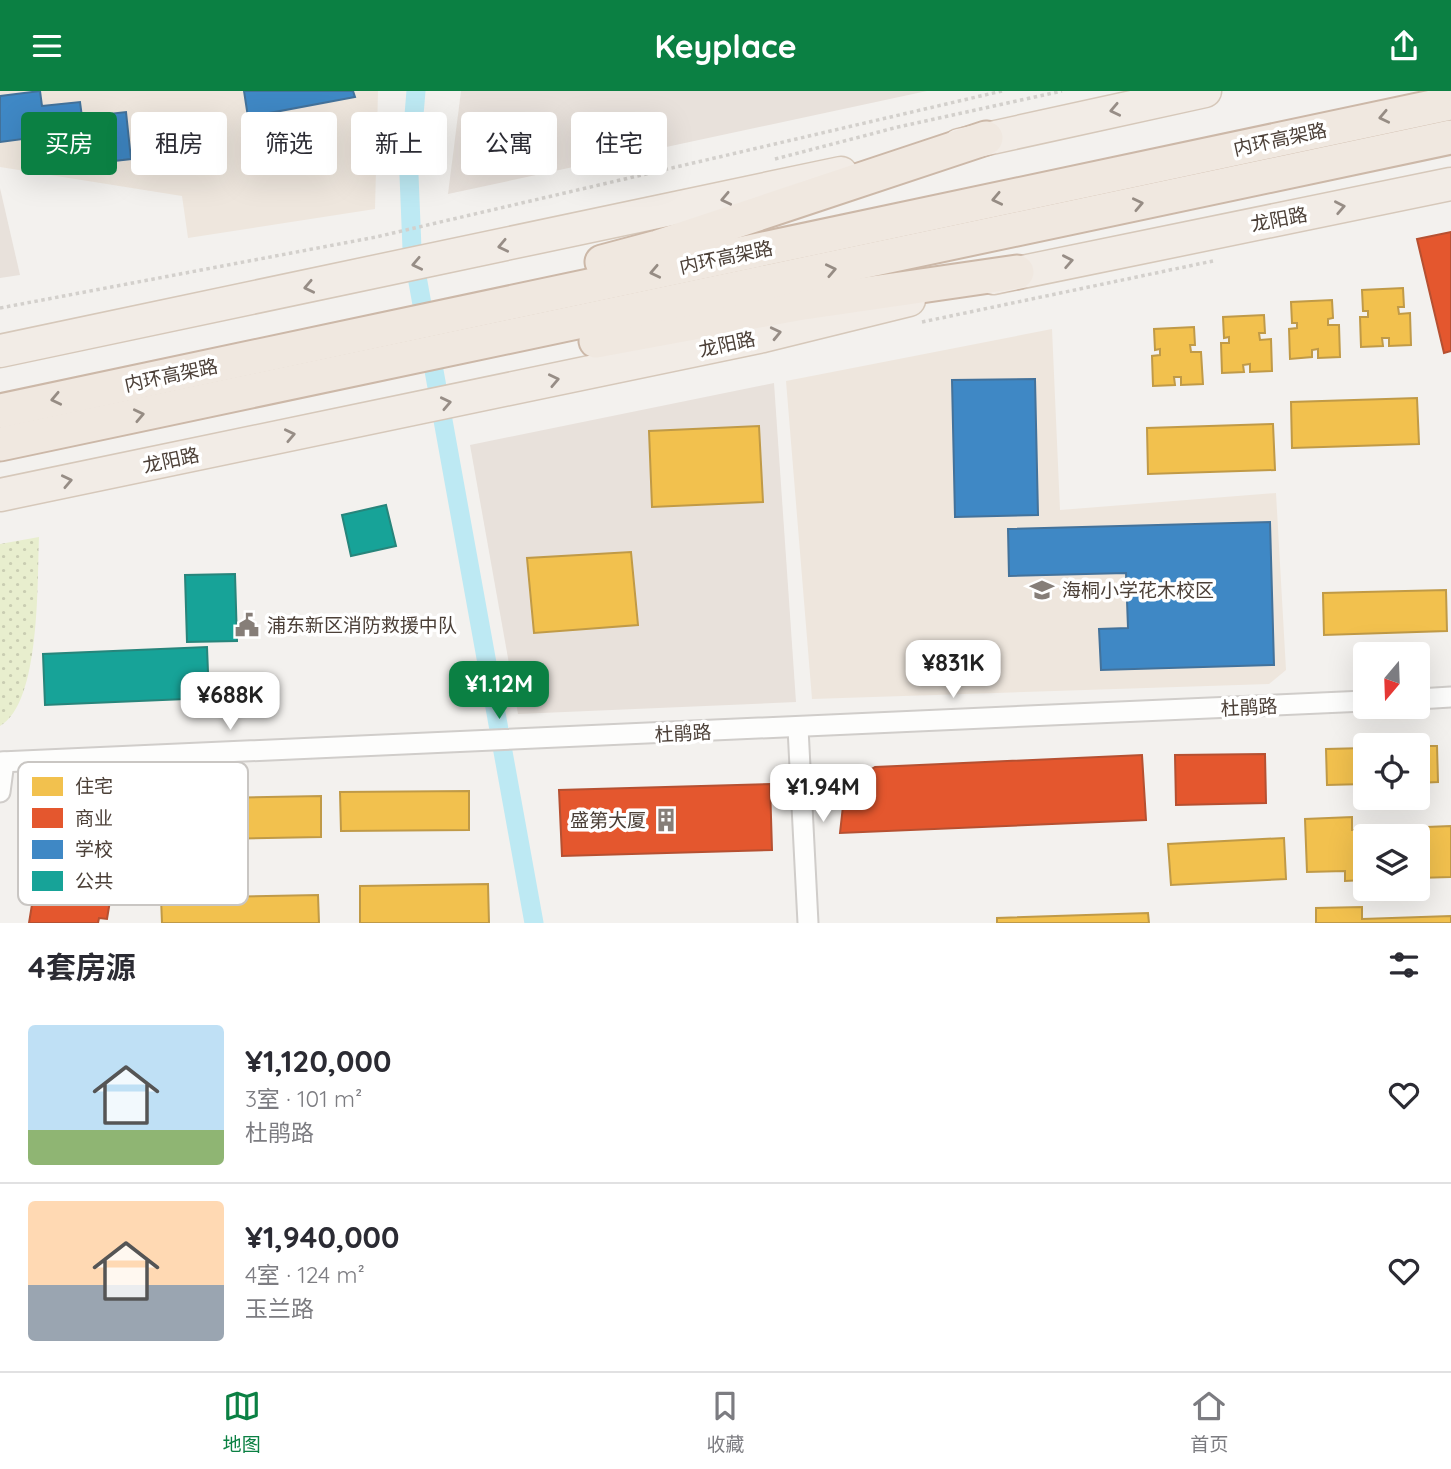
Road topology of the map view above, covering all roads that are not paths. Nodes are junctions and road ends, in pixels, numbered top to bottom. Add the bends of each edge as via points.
1 (1205, 91) edge
2 (1451, 103) edge
3 (1451, 137) edge
4 (986, 138) junction
5 (1451, 184) edge
6 (1017, 272) junction
7 (468, 302) junction
8 (0, 351) edge
9 (478, 352) junction
10 (0, 411) edge
11 (0, 444) edge
12 (0, 495) edge
13 (1451, 697) edge
14 (1430, 698) edge
15 (1353, 702) edge
16 (798, 728) junction
17 (2, 762) edge
18 (0, 792) edge
19 (808, 923) edge

1 -> 4 main road
2 -> 7 highway, 内环高架路 via 1064,185
9 -> 3 highway, 内环高架路
4 - 7 highway via 640,253
4 -> 8 main road via 733,198
6 -> 5 main road, 龙阳路
6 - 9 highway via 797,304 635,335
12 -> 6 main road, 龙阳路 via 801,328
7 -> 10 highway, 内环高架路
11 -> 9 highway, 内环高架路 via 327,376
13 - 14 street
15 - 16 street, 杜鹃路
16 - 17 street, 杜鹃路
16 - 19 street
17 - 18 street

